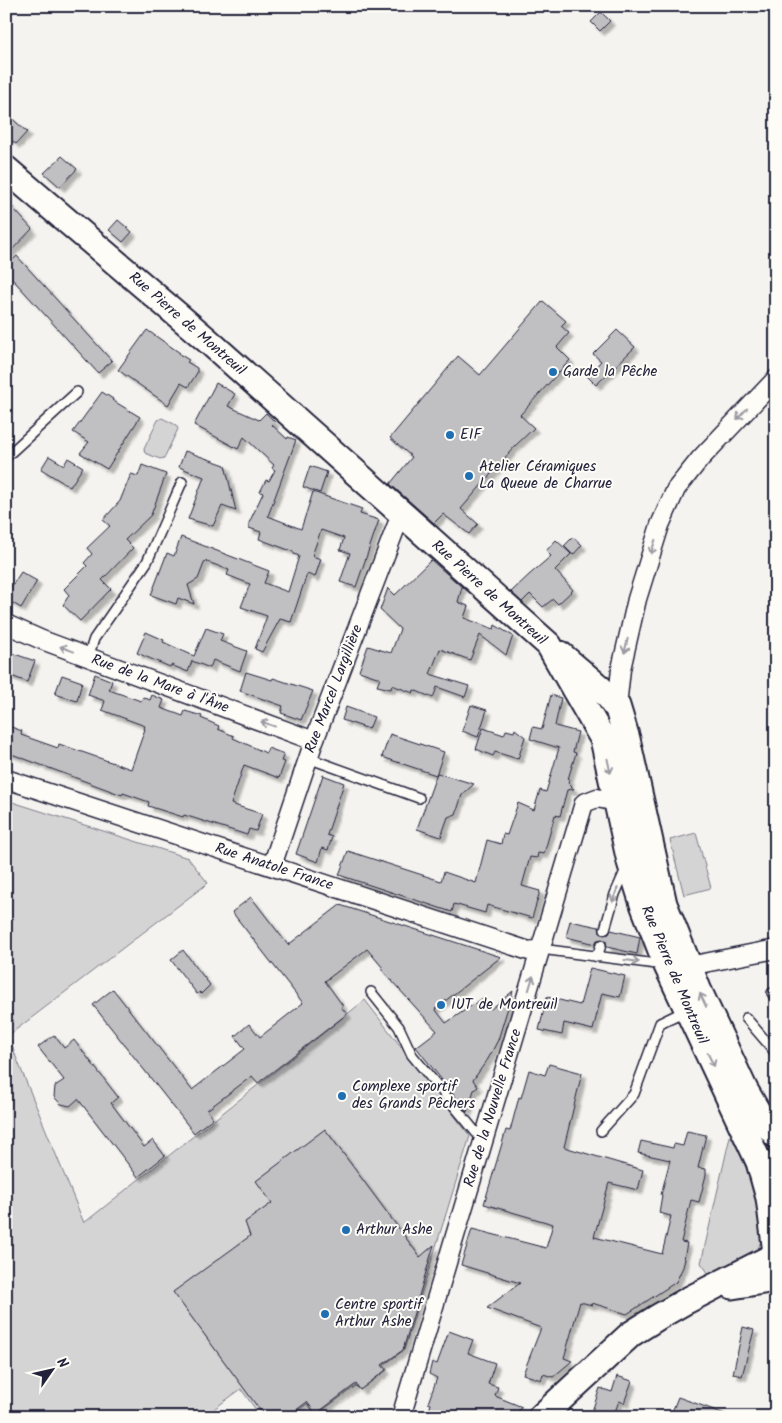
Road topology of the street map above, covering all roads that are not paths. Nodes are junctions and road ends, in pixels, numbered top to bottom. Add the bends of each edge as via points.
1 (6, 169) edge
2 (776, 379) edge
3 (77, 392) dead end
4 (6, 457) edge
5 (182, 482) dead end
6 (401, 514) junction
7 (6, 624) edge
8 (88, 657) junction
9 (601, 711) junction
10 (314, 741) junction
11 (308, 758) junction
12 (6, 779) edge
13 (419, 798) dead end
14 (627, 807) junction
15 (648, 835) junction
16 (630, 862) junction
17 (272, 866) junction
18 (604, 929) dead end
19 (601, 945) dead end
20 (541, 949) junction
21 (776, 949) edge
22 (597, 957) junction
23 (678, 966) junction
24 (371, 992) dead end
25 (687, 1010) junction
26 (746, 1018) dead end
27 (776, 1053) edge
28 (601, 1131) dead end
29 (776, 1135) edge
30 (482, 1145) junction
31 (776, 1254) edge
32 (776, 1279) edge
33 (705, 1291) junction
34 (401, 1417) edge
35 (541, 1417) edge

1 - 6 main road, Rue Pierre de Montreuil via 207,340
2 -> 9 street via 676,489 660,525 637,599 621,669
3 - 4 lane
5 - 8 lane via 147,562 94,639
6 - 9 main road, Rue Pierre de Montreuil via 549,645
6 - 10 street, Rue Marcel Largillière
8 -> 7 street, Rue de la Mare à l'Âne
10 -> 8 street, Rue de la Mare à l'Âne
9 -> 14 main road, Rue Pierre de Montreuil
9 - 15 main road, Rue Pierre de Montreuil via 627,739
10 - 11 street, Rue Marcel Largillière
11 - 13 lane
11 - 17 street, Rue Marcel Largillière
12 - 17 street, Rue Anatole France
14 - 15 lane
14 - 16 main road, Rue Pierre de Montreuil
14 - 20 street, Rue de la Nouvelle France via 597,798 584,803
15 - 23 main road, Rue Pierre de Montreuil
16 -> 18 lane
16 - 23 main road, Rue Pierre de Montreuil via 642,904
17 - 20 street, Rue Anatole France via 528,951
19 - 22 lane
20 - 22 lane
30 -> 20 street, Rue de la Nouvelle France
21 - 23 street
22 -> 23 lane
23 - 25 main road, Rue Pierre de Montreuil
29 -> 23 main road, Rue Pierre de Montreuil via 760,1116
24 - 30 lane via 399,1026 412,1055
25 - 28 lane via 660,1023 634,1094
25 -> 31 main road, Rue Pierre de Montreuil via 759,1162 770,1198
26 - 27 lane
30 - 34 street, Rue de la Nouvelle France
31 - 33 main road
32 - 33 main road
33 - 35 main road via 632,1334

